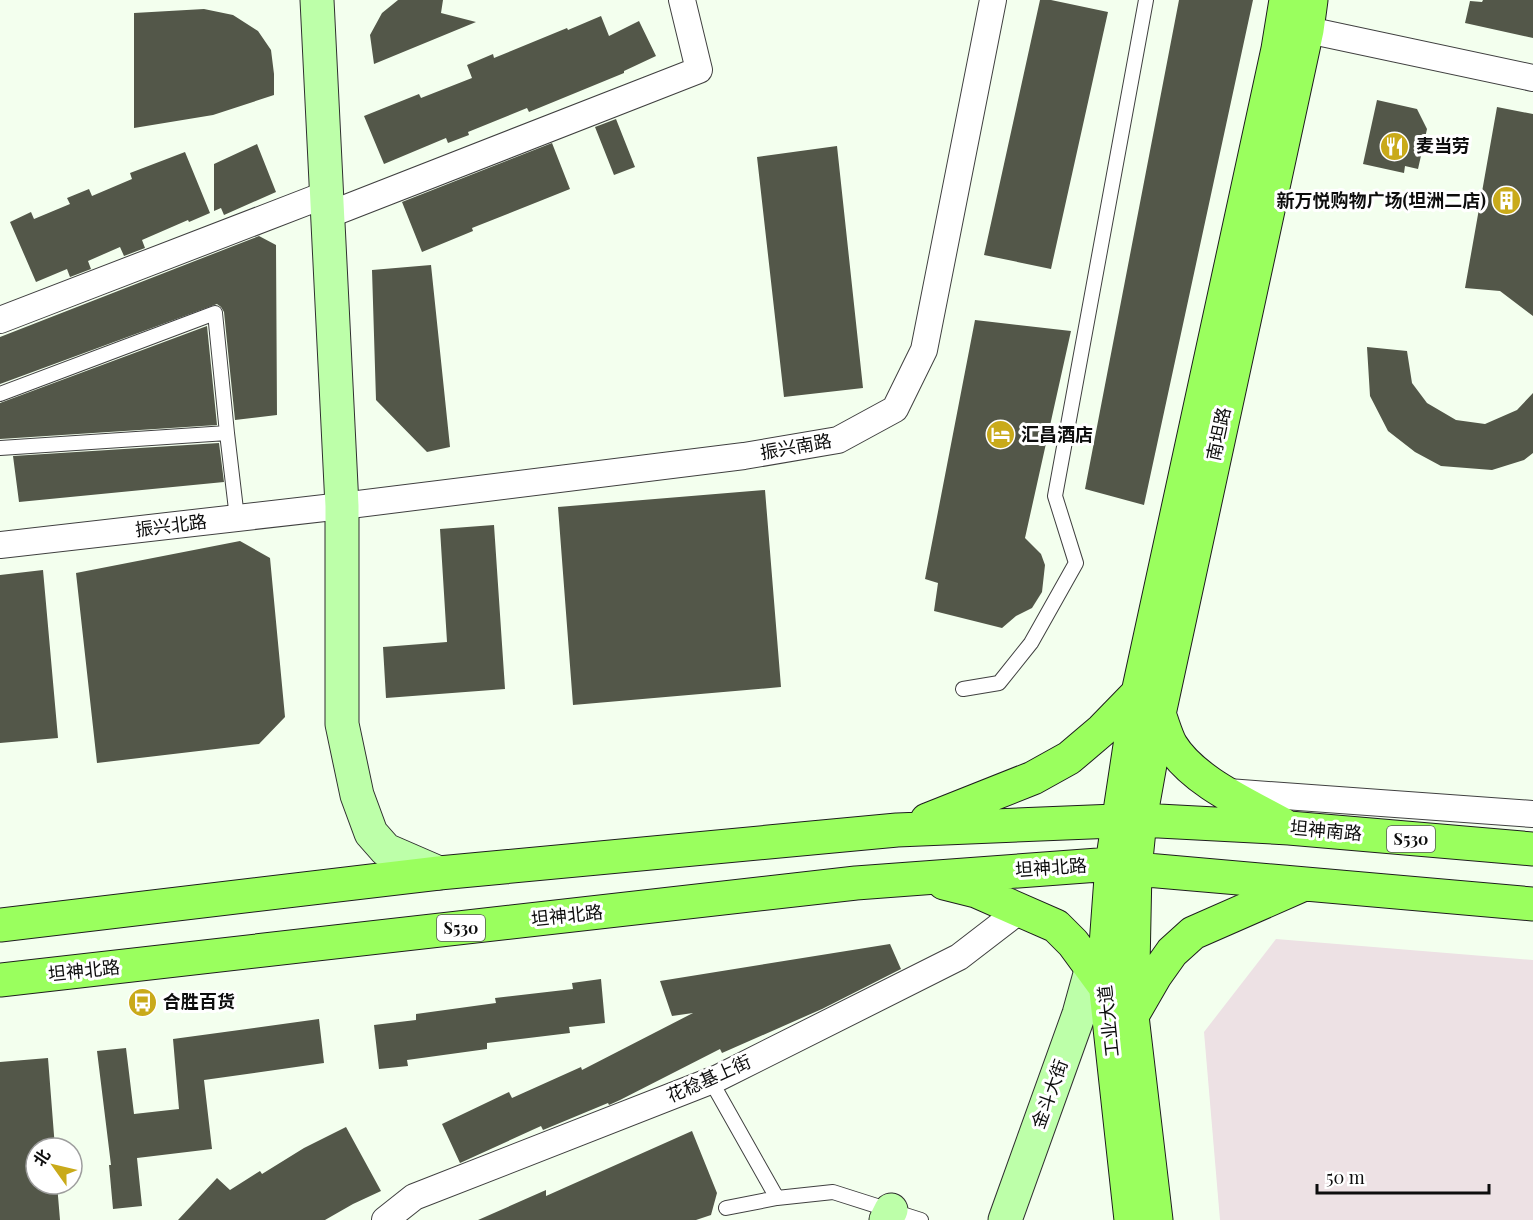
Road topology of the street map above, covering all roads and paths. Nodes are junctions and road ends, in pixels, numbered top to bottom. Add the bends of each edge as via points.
1 (317, 0) edge
2 (682, 0) edge
3 (993, 0) edge
4 (1146, 0) edge
5 (1297, 14) edge
6 (1533, 78) edge
7 (327, 204) junction
8 (0, 320) edge
9 (0, 394) edge
10 (227, 433) junction
11 (0, 448) edge
12 (342, 506) junction
13 (237, 518) junction
14 (0, 545) edge
15 (963, 689) dead end
16 (1148, 704) junction
17 (1224, 791) junction
18 (1533, 814) edge
19 (1129, 821) junction
20 (1289, 828) junction
21 (897, 830) junction
22 (1533, 849) edge
23 (1124, 866) junction
24 (440, 873) junction
25 (922, 878) junction
26 (1304, 884) junction
27 (1533, 904) edge
28 (1020, 910) junction
29 (0, 925) edge
30 (1099, 978) junction
31 (0, 980) edge
32 (1132, 1016) junction
33 (711, 1081) junction
34 (777, 1198) junction
35 (726, 1208) dead end
36 (414, 1209) edge
37 (899, 1217) edge
38 (385, 1220) edge
39 (1005, 1220) edge
40 (1131, 1220) edge
41 (1156, 1220) edge

1 - 7 street
2 - 7 street via 699,70
3 - 12 street, 振兴南路 via 924,350 896,409 838,440 744,456
4 - 15 lane via 1054,496 1076,563 1031,644 999,683
5 - 6 street
5 - 16 main road, 南坦路
7 - 8 street
7 - 12 street
9 - 10 lane via 215,313
10 - 11 lane
10 - 13 lane
12 - 13 street, 振兴北路
12 - 24 street via 342,724 357,795 371,833 386,850
13 - 14 street, 振兴北路
16 - 17 main road via 1171,745 1191,768
16 - 19 main road, 南坦路
16 - 21 main road via 1102,730 1069,758 1033,778
17 - 18 street
17 - 20 main road
19 - 20 main road, 坦神南路 / S530
19 - 21 main road, S530
19 - 23 main road, 南坦路
20 - 22 main road, 坦神南路 / S530
21 - 24 main road, S530
23 - 25 main road, 坦神北路 / S530
23 - 26 main road, S530
23 - 30 main road, 工业大道 via 1104,973
23 - 32 main road, 工业大道
24 - 29 main road, S530
25 - 28 main road via 976,891
25 - 31 main road, 坦神北路 / S530
26 - 27 main road, S530
26 - 32 main road via 1193,933 1172,952
28 - 30 main road via 1056,926
28 - 33 street, 花稔基上街 via 959,957
30 - 39 street, 金斗大街 via 1079,1014
30 - 40 main road, 工业大道
32 - 41 main road, 工业大道
33 - 34 lane
33 - 36 street, 花稔基上街
34 - 35 lane
34 - 37 lane via 833,1192
36 - 38 street, 花稔基上街

